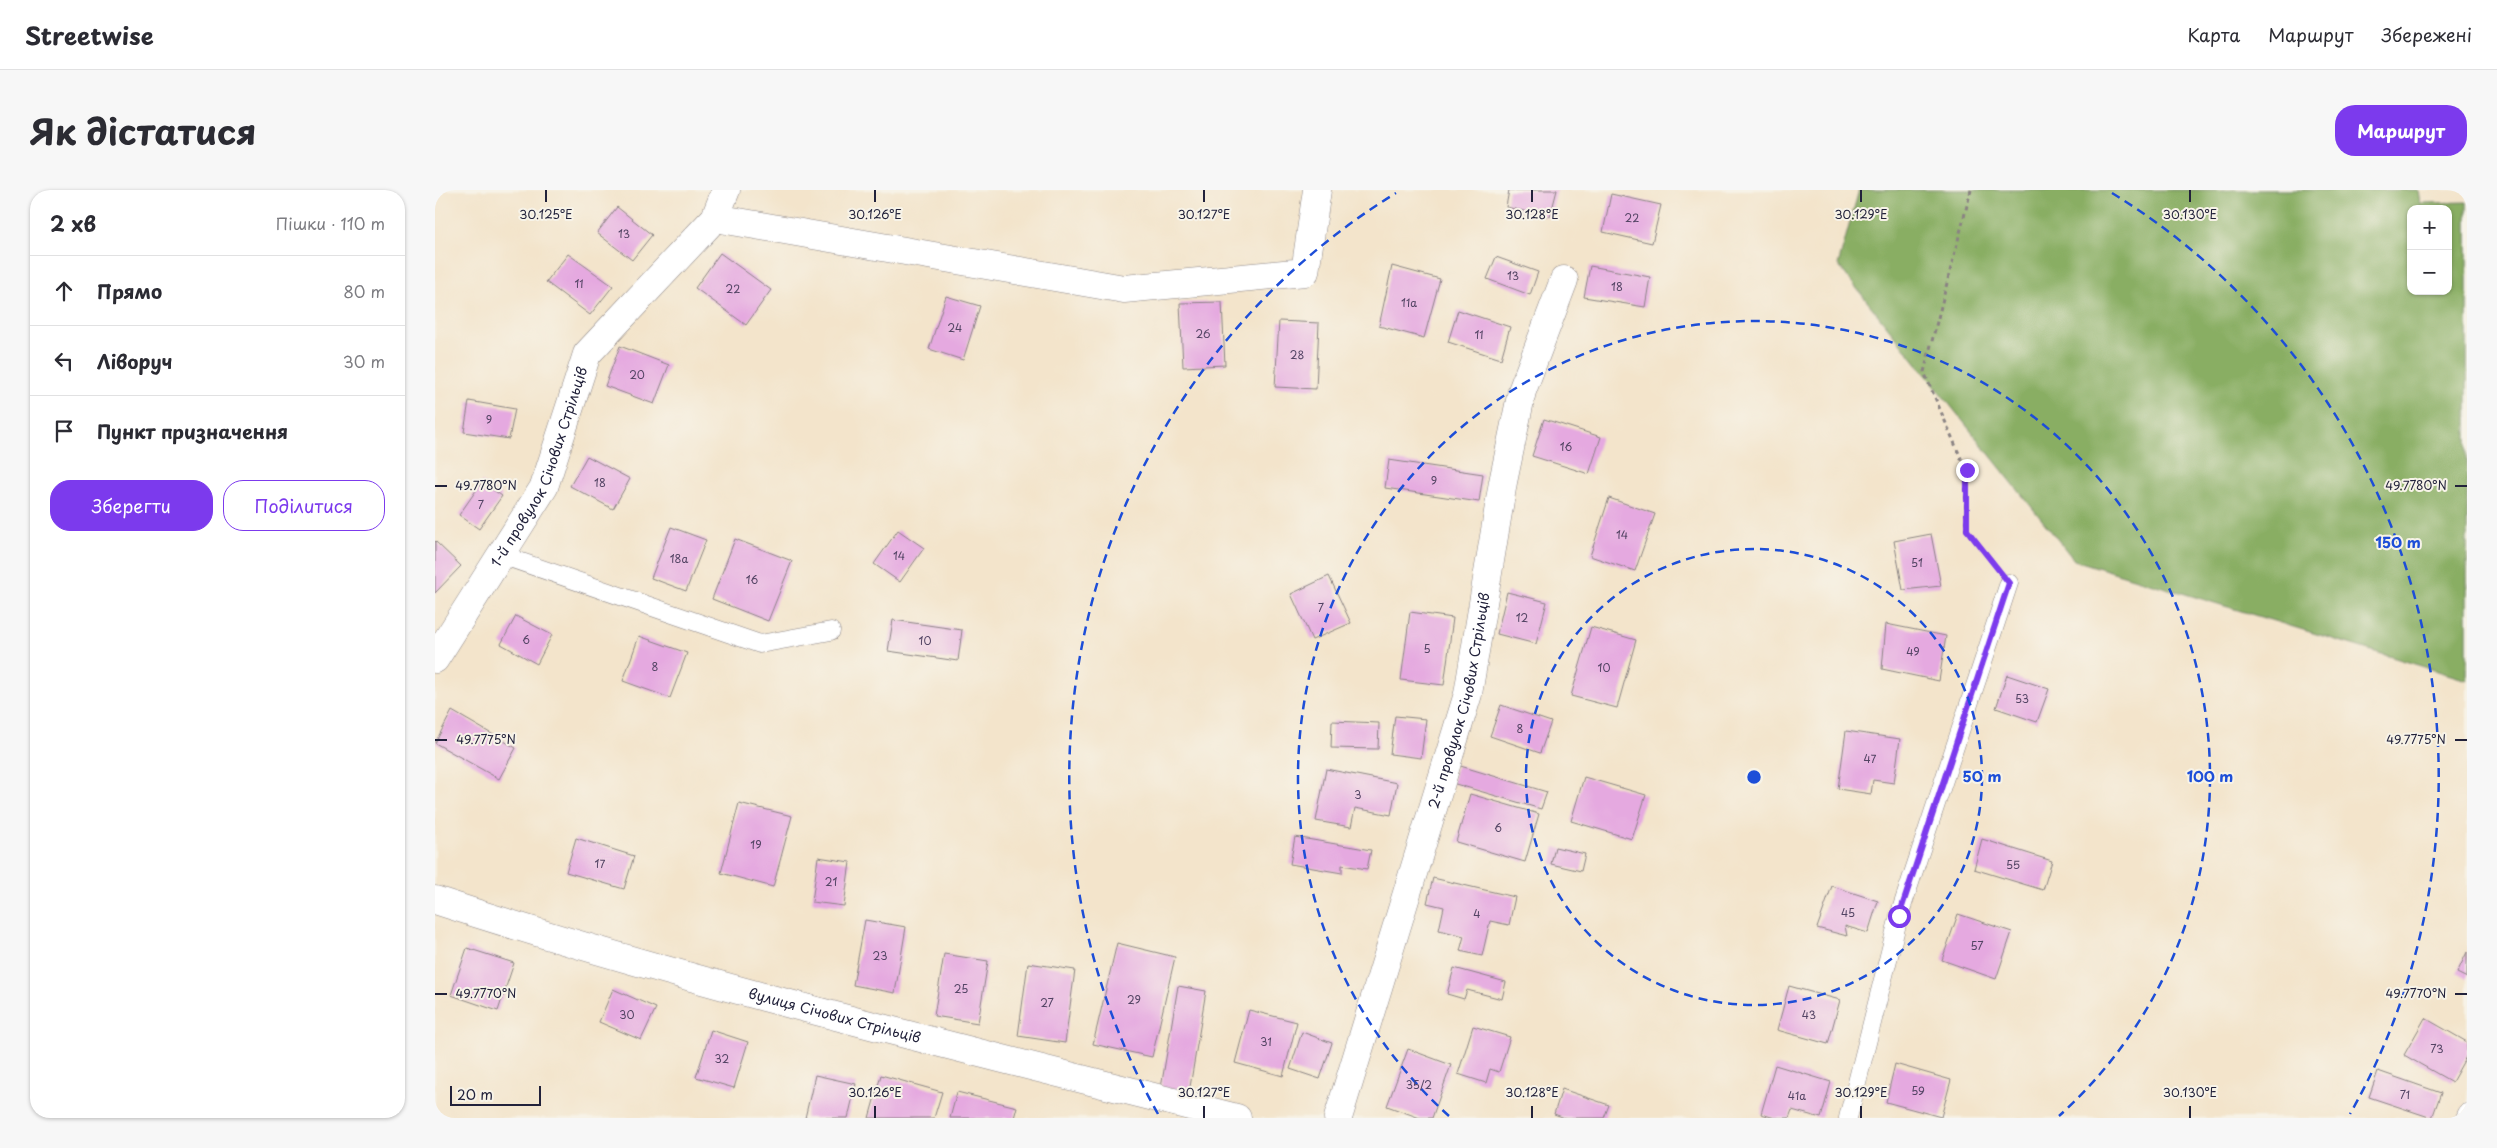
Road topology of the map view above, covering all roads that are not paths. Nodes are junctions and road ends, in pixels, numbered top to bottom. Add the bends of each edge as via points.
1 (726, 190) edge
2 (1317, 190) edge
3 (715, 218) junction
4 (1564, 280) dead end
5 (501, 555) junction
6 (2009, 583) road end
7 (831, 631) dead end
8 (435, 660) edge
9 (435, 900) edge
10 (2467, 1113) edge
11 (1237, 1118) edge
12 (1338, 1118) edge
13 (1848, 1118) edge
14 (2465, 1118) edge

1 - 3 street, 1-й провулок Січових Стрільців
2 - 3 street via 1305,272 1125,288
3 - 5 street, 1-й провулок Січових Стрільців via 587,354 544,487
4 - 12 street, 2-й провулок Січових Стрільців via 1522,391 1503,482 1468,694
5 - 7 lane via 760,644
5 - 8 street, 1-й провулок Січових Стрільців
6 - 13 lane via 1899,916
9 - 11 street, вулиця Січових Стрільців via 723,987
10 - 14 lane

